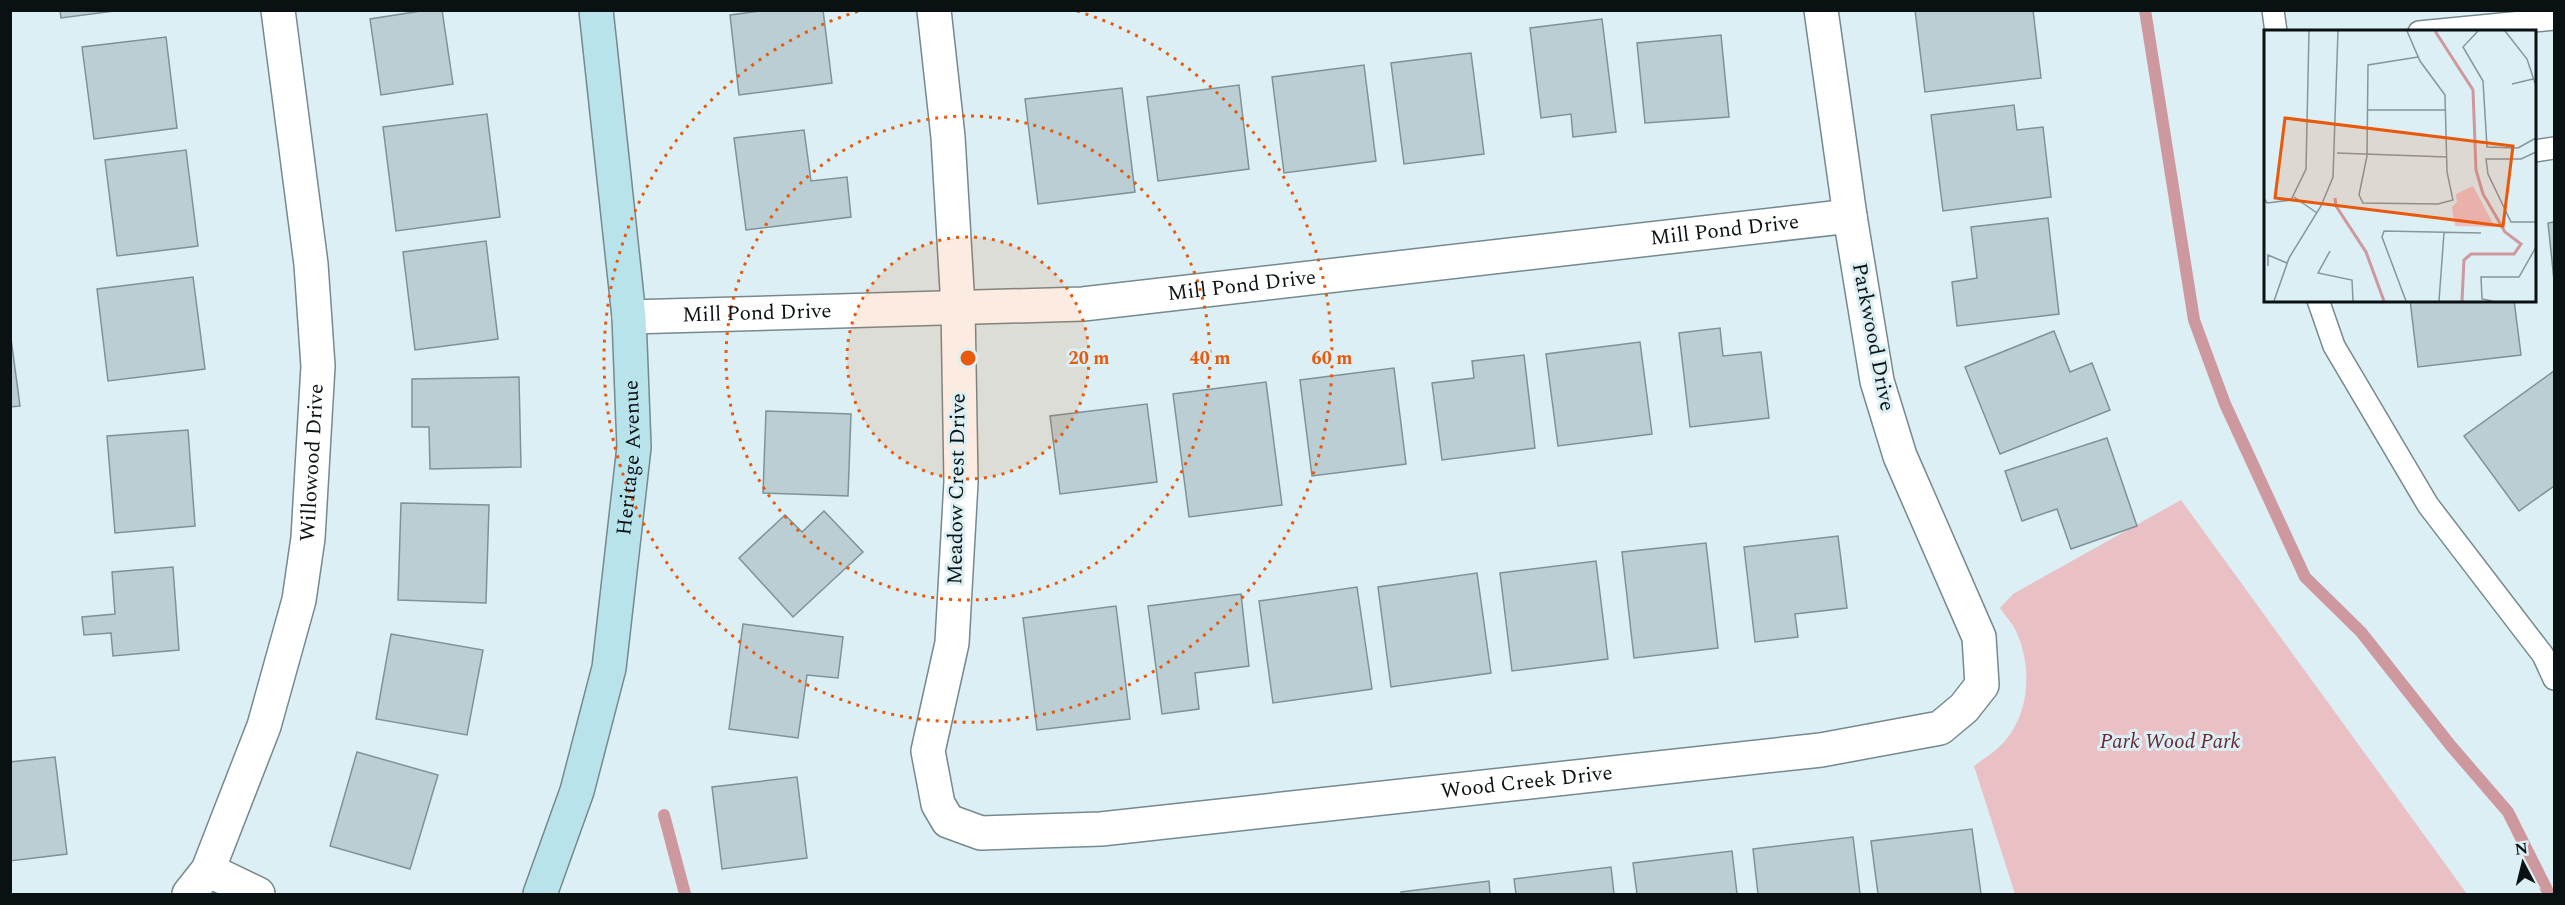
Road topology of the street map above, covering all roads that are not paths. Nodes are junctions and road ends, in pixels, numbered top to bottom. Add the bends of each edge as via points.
1 (278, 10) edge
2 (596, 10) edge
3 (934, 10) edge
4 (1821, 10) edge
5 (2273, 10) edge
6 (2554, 19) edge
7 (2276, 30) edge
8 (2440, 30) edge
9 (2554, 148) edge
10 (2535, 151) edge
11 (1850, 216) junction
12 (2319, 302) edge
13 (958, 307) junction
14 (629, 317) junction
15 (1980, 648) joint
16 (2554, 679) edge
17 (1015, 832) joint
18 (198, 882) edge
19 (258, 894) edge
20 (540, 894) edge

1 - 18 street, Willowood Drive via 311,264 318,366 308,538 299,600 264,726
2 - 14 street, Heritage Avenue
3 - 13 street, Meadow Crest Drive via 948,136
4 - 11 street, Parkwood Drive
5 - 7 lane
6 - 8 lane
9 - 10 lane
11 - 13 street, Mill Pond Drive via 1083,304
11 - 15 street, Parkwood Drive via 1880,392 1900,456 1979,637
12 - 16 lane via 2334,346 2428,505 2543,655
13 - 14 street, Mill Pond Drive
13 - 17 street, Meadow Crest Drive via 961,482 952,643 928,751 938,804 948,821 981,833
14 - 20 street, Heritage Avenue via 634,447 609,668 577,791
15 - 17 street, Wood Creek Drive via 1982,685 1964,708 1940,728 1797,753 1101,829
18 - 19 street

